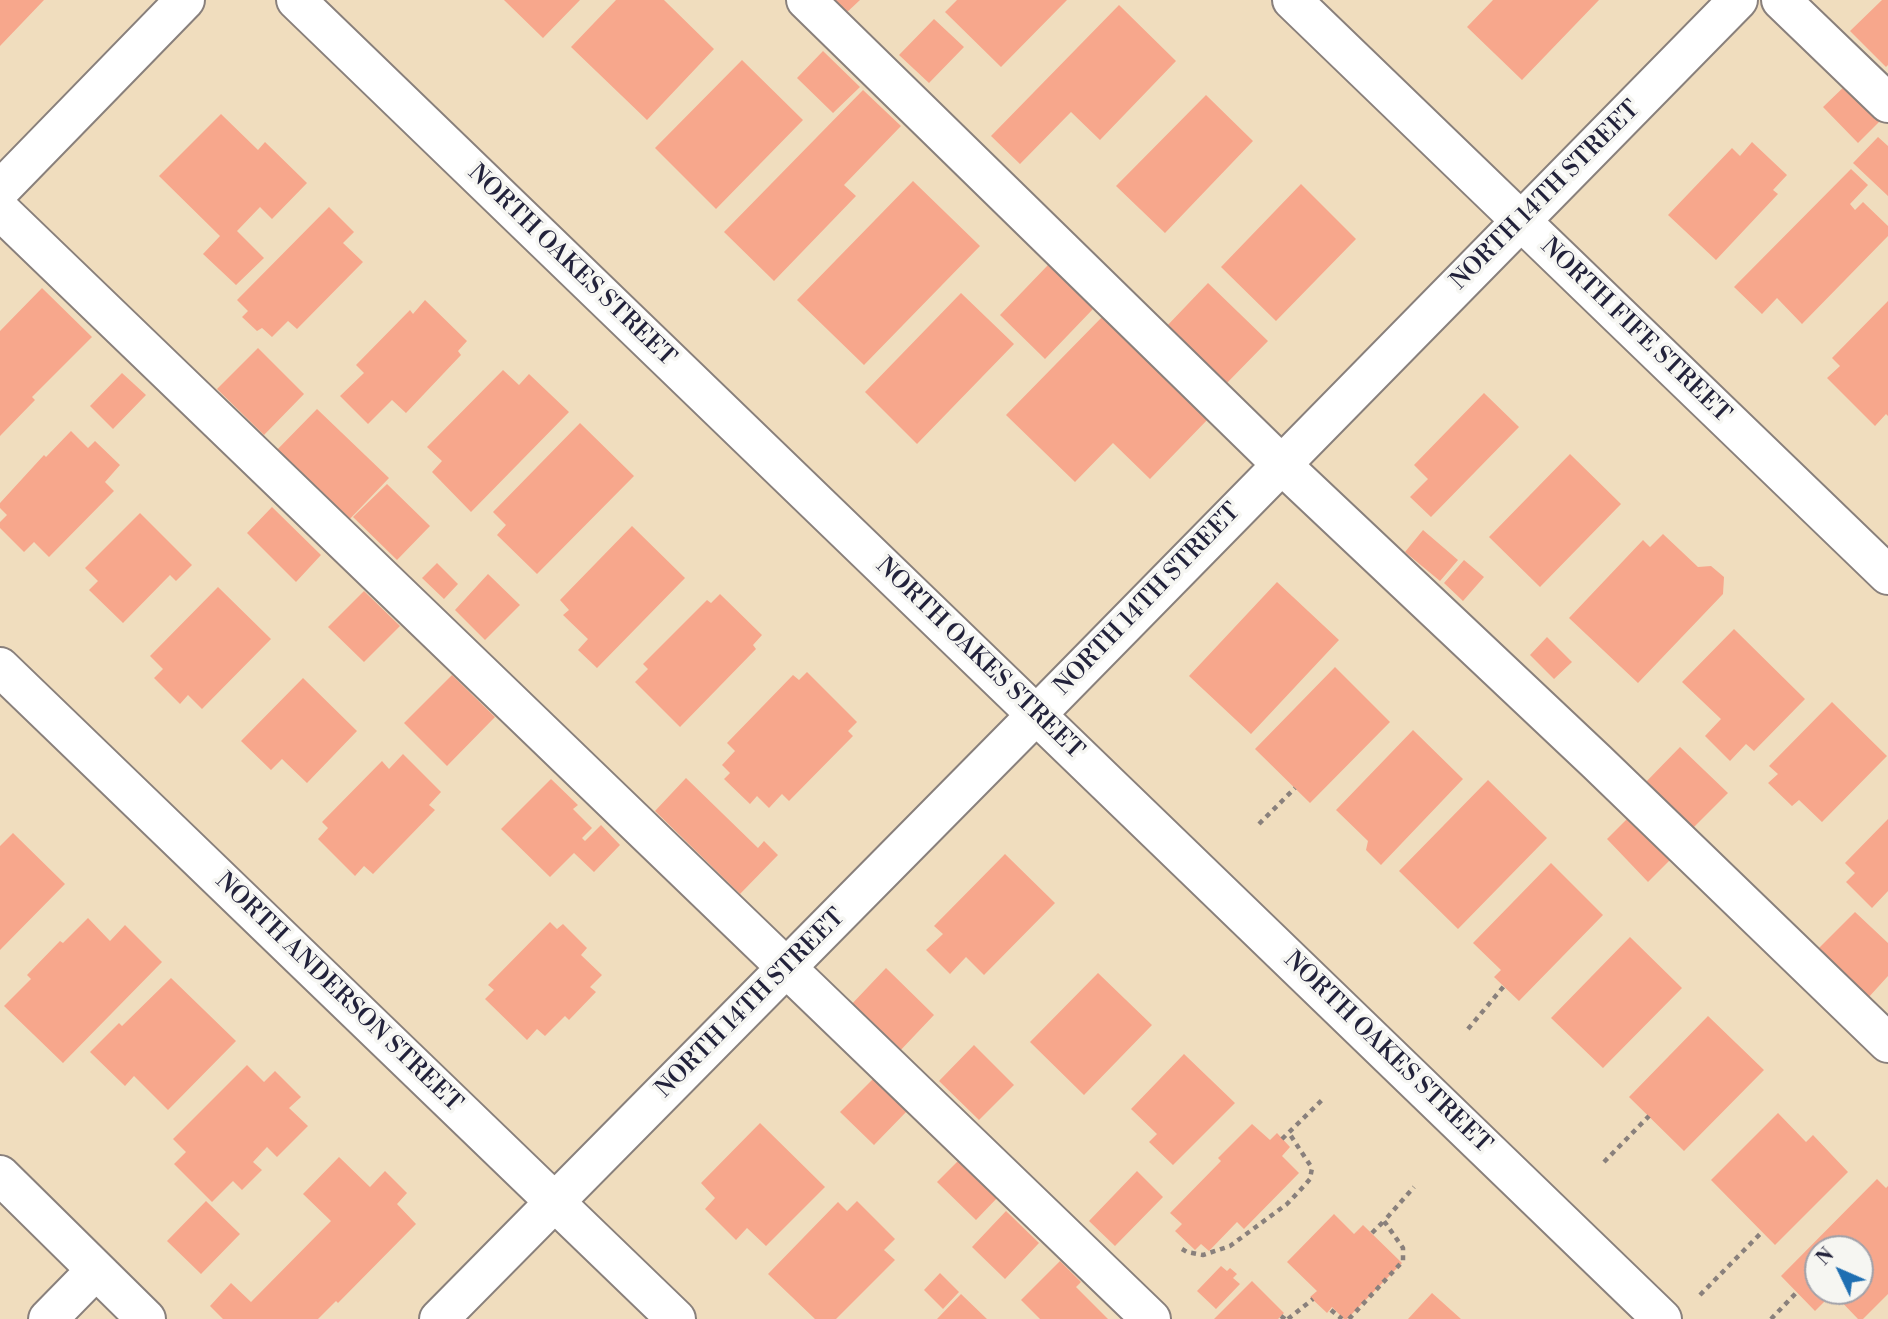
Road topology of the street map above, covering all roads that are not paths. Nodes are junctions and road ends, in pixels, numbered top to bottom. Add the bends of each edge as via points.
1 (185, 0) edge
2 (296, 0) edge
3 (806, 0) edge
4 (1292, 0) edge
5 (1738, 0) edge
6 (1781, 0) edge
7 (1888, 103) edge
8 (0, 190) edge
9 (0, 210) edge
10 (1521, 220) junction
11 (1281, 464) junction
12 (1888, 575) edge
13 (0, 667) edge
14 (1037, 715) junction
15 (787, 968) junction
16 (1888, 1043) edge
17 (0, 1175) edge
18 (555, 1202) junction
19 (96, 1270) junction
20 (48, 1319) edge
21 (146, 1319) edge
22 (439, 1319) edge
23 (676, 1319) edge
24 (1151, 1319) edge
25 (1662, 1319) edge

1 - 8 street
2 - 14 street, NORTH OAKES STREET
3 - 11 street
4 - 10 street, NORTH FIFE STREET
5 - 10 street, NORTH 14TH STREET
6 - 7 street
9 - 15 street
10 - 11 street, NORTH 14TH STREET
10 - 12 street, NORTH FIFE STREET
11 - 14 street, NORTH 14TH STREET
11 - 16 street
13 - 18 street, NORTH ANDERSON STREET
14 - 15 street, NORTH 14TH STREET
14 - 25 street, NORTH OAKES STREET
15 - 18 street, NORTH 14TH STREET
15 - 24 street
17 - 19 street
18 - 22 street, NORTH 14TH STREET
18 - 23 street, NORTH ANDERSON STREET
19 - 20 street
19 - 21 street

